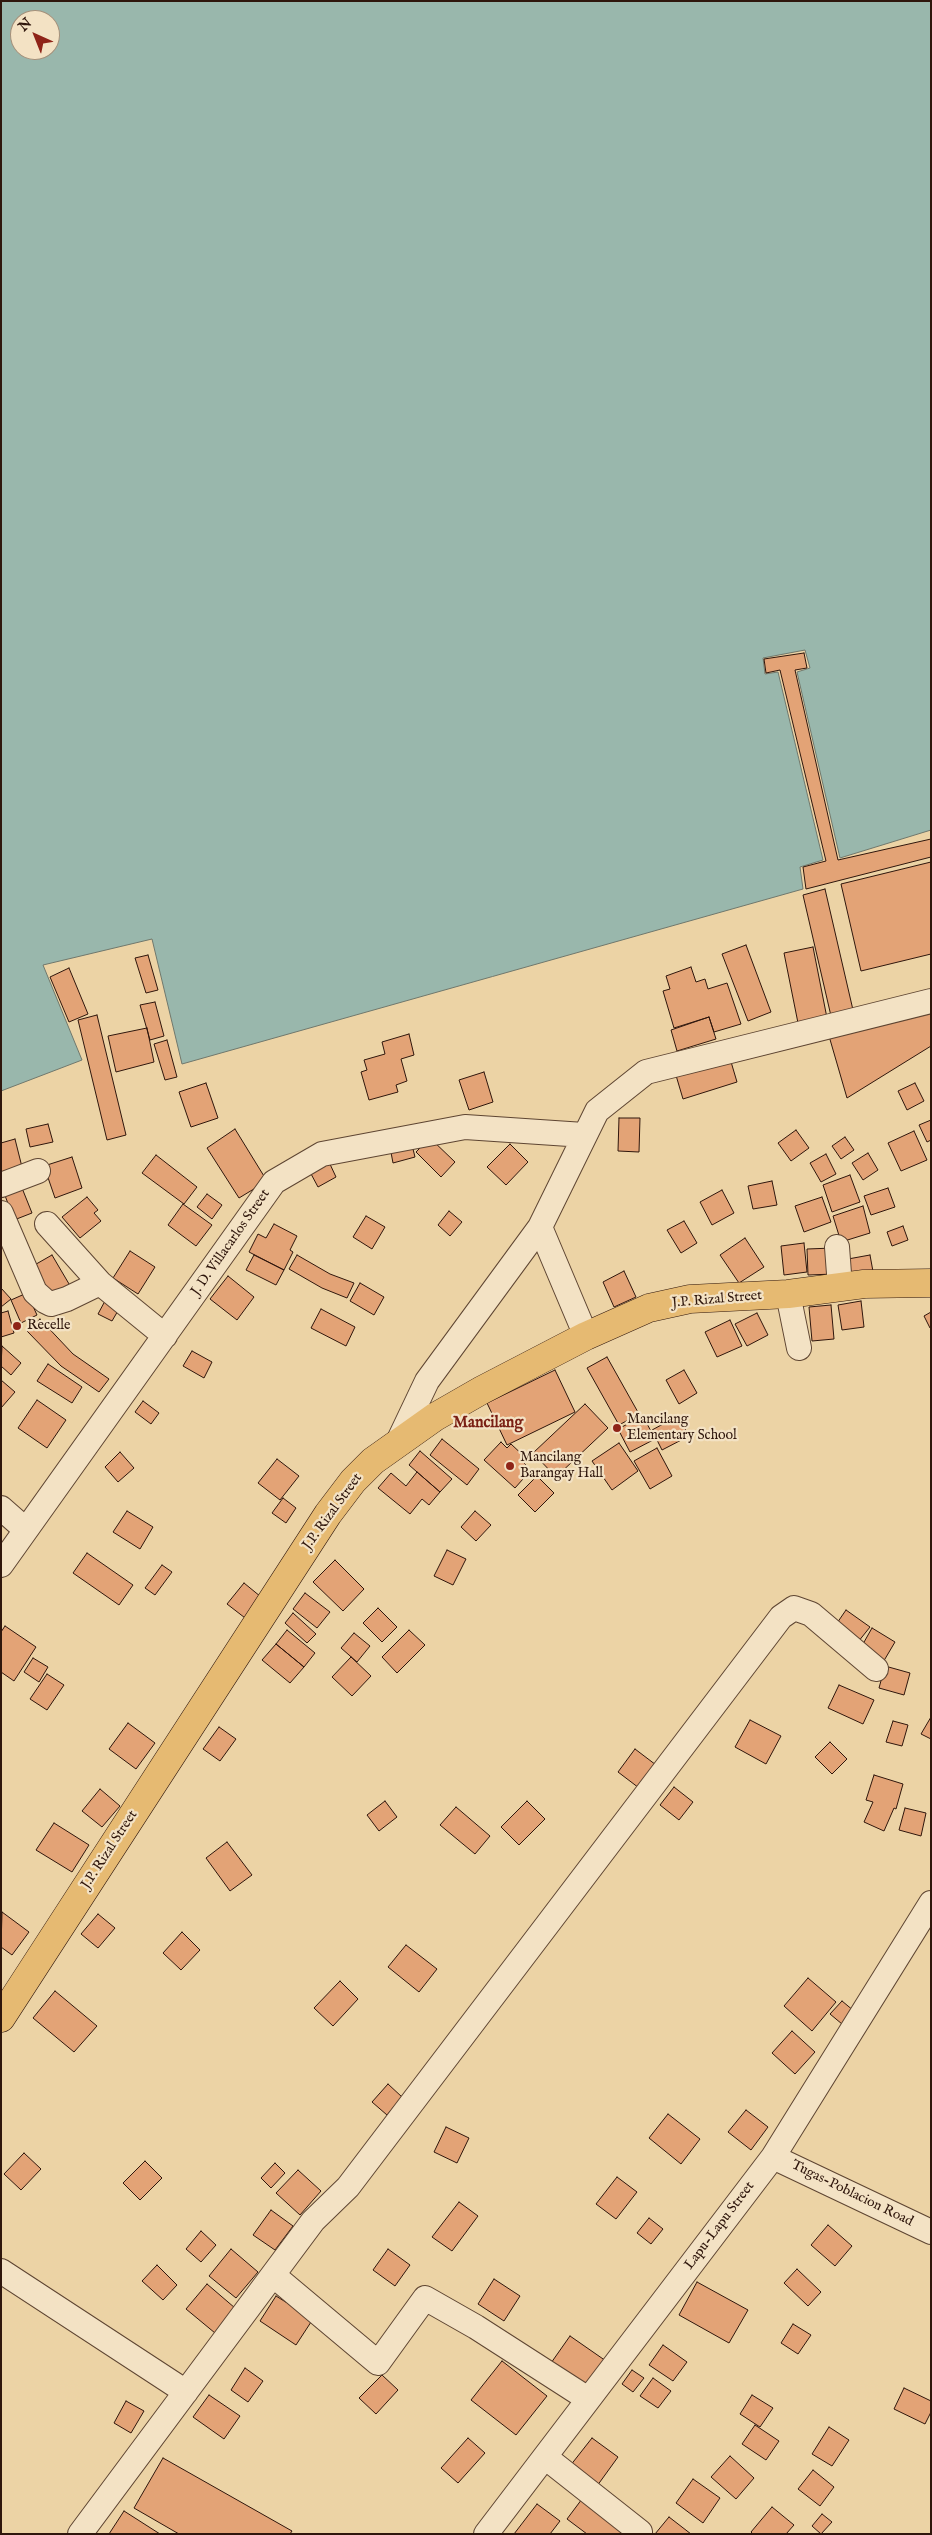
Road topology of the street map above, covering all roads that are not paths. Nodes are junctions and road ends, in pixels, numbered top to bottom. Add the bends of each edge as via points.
1 (931, 1002) edge
2 (584, 1135) junction
3 (38, 1171) dead end
4 (1, 1185) edge
5 (1, 1213) edge
6 (47, 1224) dead end
7 (540, 1227) junction
8 (837, 1246) dead end
9 (931, 1283) edge
10 (100, 1284) junction
11 (840, 1287) junction
12 (788, 1294) junction
13 (164, 1336) junction
14 (586, 1336) junction
15 (799, 1348) dead end
16 (398, 1442) junction
17 (1, 1508) edge
18 (26, 1530) junction
19 (1, 1565) edge
20 (876, 1669) dead end
21 (931, 1903) edge
22 (1, 2018) edge
23 (773, 2157) junction
24 (931, 2232) edge
25 (1, 2271) edge
26 (273, 2275) junction
27 (186, 2392) junction
28 (588, 2400) junction
29 (544, 2457) junction
30 (640, 2532) dead end
31 (80, 2534) edge
32 (486, 2534) edge

1 - 2 street via 646,1072 597,1111
2 - 7 street
2 - 13 street, J. D. Villacarlos Street via 465,1126 322,1154 274,1182
3 - 4 street
5 - 10 street via 36,1292 45,1301 51,1304
6 - 10 street
7 - 14 street
7 - 16 street via 427,1381
8 - 11 street
9 - 11 main road, J.P. Rizal Street
10 - 13 street
11 - 12 main road, J.P. Rizal Street
12 - 14 main road, J.P. Rizal Street via 690,1299 649,1308
12 - 15 street
13 - 18 street, J. D. Villacarlos Street
14 - 16 main road, J.P. Rizal Street via 482,1390
16 - 22 main road, J.P. Rizal Street via 353,1481 328,1514
17 - 18 street
18 - 19 street, J. D. Villacarlos Street
20 - 26 street via 810,1614 794,1608 781,1617 348,2186 313,2221
21 - 23 street, Lapu-Lapu Street
23 - 24 street, Tugas-Poblacion Road
23 - 28 street, Lapu-Lapu Street
25 - 27 street
26 - 27 street
26 - 28 street via 378,2363 425,2298
27 - 31 street
28 - 29 street, Lapu-Lapu Street
29 - 30 street
29 - 32 street, Lapu-Lapu Street

